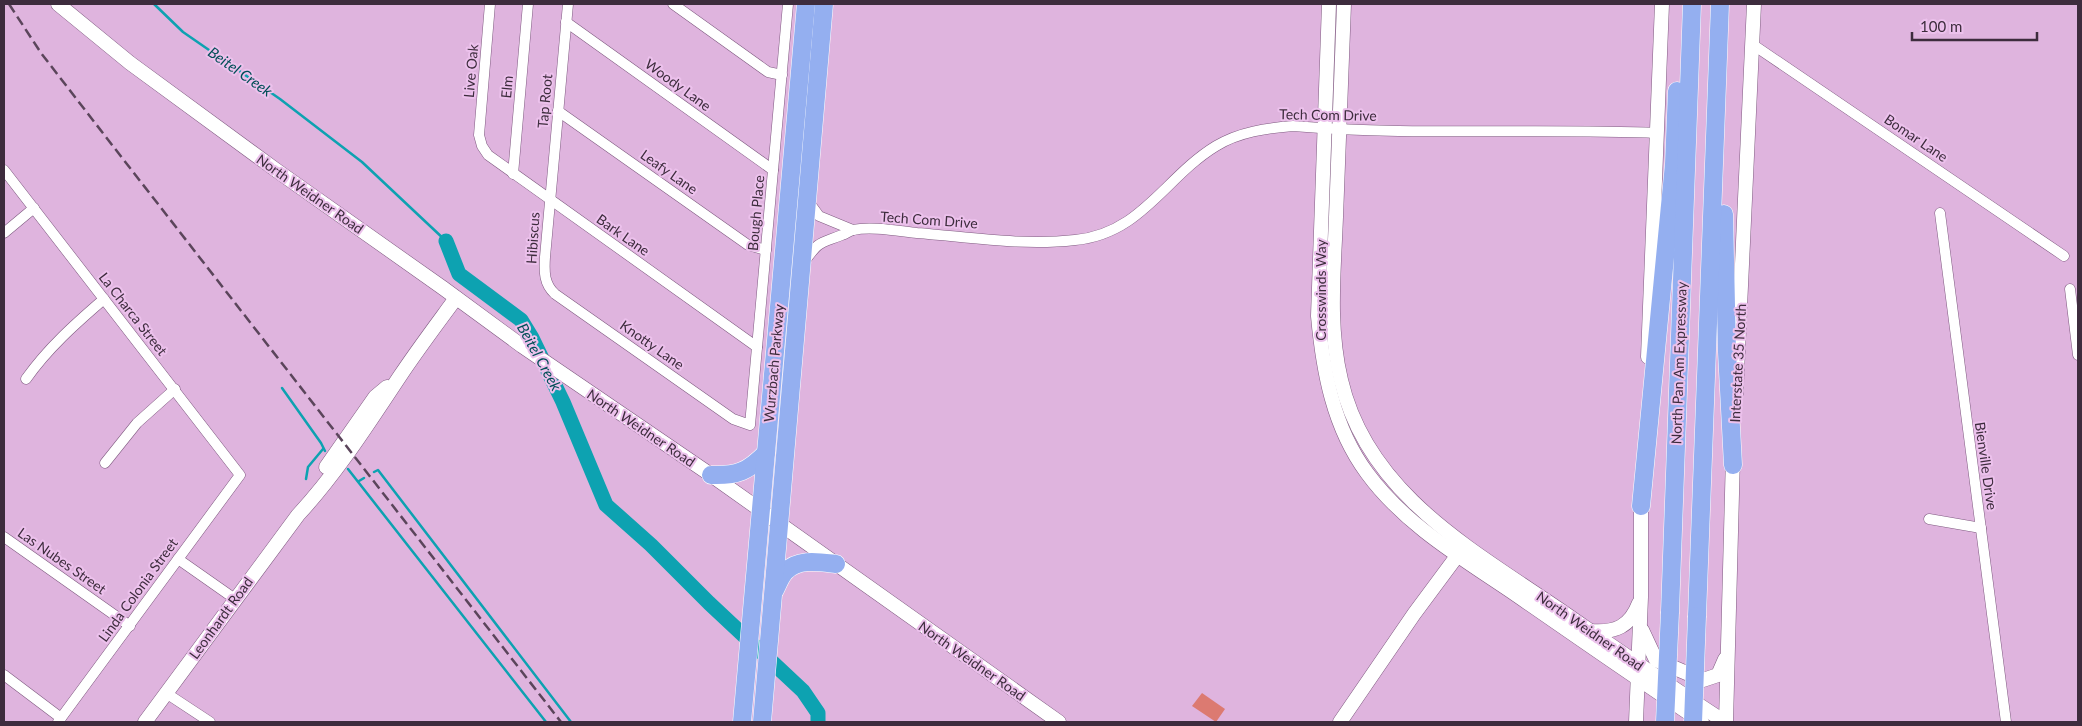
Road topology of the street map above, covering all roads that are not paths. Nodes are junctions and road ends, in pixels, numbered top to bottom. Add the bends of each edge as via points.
1 (58, 4) edge
2 (490, 4) edge
3 (528, 4) edge
4 (568, 4) edge
5 (673, 4) edge
6 (788, 4) edge
7 (806, 4) edge
8 (824, 4) edge
9 (1329, 4) edge
10 (1344, 4) edge
11 (1662, 4) edge
12 (1686, 4) edge
13 (1692, 4) edge
14 (1721, 4) edge
15 (1754, 4) edge
16 (566, 22) junction
17 (1752, 44) junction
18 (782, 75) junction
19 (558, 111) junction
20 (1325, 129) junction
21 (1340, 129) junction
22 (1658, 133) junction
23 (480, 140) joint
24 (4, 170) edge
25 (773, 170) junction
26 (513, 174) junction
27 (808, 200) junction
28 (550, 201) junction
29 (34, 208) junction
30 (1940, 213) dead end
31 (853, 230) junction
32 (4, 233) edge
33 (766, 250) junction
34 (2064, 256) dead end
35 (802, 265) junction
36 (545, 278) joint
37 (2070, 289) dead end
38 (456, 298) junction
39 (104, 299) junction
40 (757, 347) junction
41 (2078, 355) edge
42 (26, 379) dead end
43 (175, 389) junction
44 (1341, 406) junction
45 (750, 425) joint
46 (766, 453) junction
47 (105, 464) dead end
48 (1733, 465) junction
49 (240, 475) joint
50 (711, 475) junction
51 (1641, 506) junction
52 (761, 510) junction
53 (1929, 519) dead end
54 (779, 523) junction
55 (1981, 528) junction
56 (4, 537) edge
57 (1462, 550) junction
58 (178, 559) junction
59 (836, 564) junction
60 (774, 592) junction
61 (1641, 597) junction
62 (235, 599) junction
63 (1640, 625) junction
64 (130, 626) junction
65 (1590, 631) junction
66 (1728, 652) junction
67 (1638, 665) junction
68 (4, 675) edge
69 (1638, 680) junction
70 (166, 693) junction
71 (60, 720) edge
72 (145, 722) edge
73 (210, 722) edge
74 (742, 722) edge
75 (762, 722) edge
76 (1059, 722) edge
77 (1340, 722) edge
78 (1636, 722) edge
79 (1665, 722) edge
80 (1693, 722) edge
81 (1702, 722) edge
82 (1725, 722) edge
83 (2006, 722) edge

1 - 38 main road, North Weidner Road via 180,100
2 - 23 street, Live Oak
3 - 26 street, Elm
4 - 16 street, Tap Root
5 - 18 street via 768,72
6 - 18 street, Bough Place
7 - 46 highway, Wurzbach Parkway
8 - 27 highway, Wurzbach Parkway
9 - 20 main road, Crosswinds Way
10 - 21 main road, Crosswinds Way
11 - 22 main road
12 - 51 highway via 1680,26 1674,164
13 - 79 highway, North Pan Am Expressway, bridge
14 - 48 highway via 1728,108 1724,272
14 - 80 highway, North Pan Am Expressway, bridge
15 - 17 main road, Interstate 35 North
16 - 19 street, Tap Root
16 - 25 street, Woody Lane
17 - 34 street, Bomar Lane
17 - 48 main road, Interstate 35 North
18 - 25 street, Bough Place
19 - 28 street, Tap Root
19 - 33 street, Leafy Lane via 748,245
20 - 21 street, Tech Com Drive
20 - 31 street, Tech Com Drive via 1271,128 1218,145 1180,173 1145,210 1117,227 1083,240 1040,243
20 - 44 main road, Crosswinds Way via 1318,316 1322,358
21 - 22 street, Tech Com Drive
21 - 44 main road, Crosswinds Way via 1332,316
22 - 51 main road
23 - 26 street, Bark Lane via 492,160
24 - 29 street, La Charca Street
25 - 33 street, Bough Place
26 - 28 street, Bark Lane
27 - 31 street, Tech Com Drive via 819,216
27 - 35 highway, Wurzbach Parkway
28 - 36 street, Hibiscus
28 - 40 street, Bark Lane
29 - 32 street
29 - 39 street, La Charca Street
30 - 55 street, Bienville Drive
31 - 35 street, Tech Com Drive via 822,241
33 - 40 street, Bough Place
35 - 54 highway, Wurzbach Parkway
36 - 45 street, Knotty Lane via 552,291 564,300 733,419
37 - 41 street
38 - 50 main road, North Weidner Road
38 - 62 main road, Leonhardt Road via 347,454
39 - 42 street via 64,333
39 - 43 street, La Charca Street
40 - 45 street, Bough Place
43 - 47 street via 138,423
43 - 49 street, La Charca Street
44 - 57 main road, Crosswinds Way via 1395,484
46 - 50 highway via 752,467 741,472
46 - 52 highway, Wurzbach Parkway
48 - 66 main road, Interstate 35 North
49 - 58 street, Linda Colonia Street
50 - 52 main road, North Weidner Road
51 - 61 main road
52 - 54 main road, North Weidner Road
52 - 74 highway, Wurzbach Parkway
53 - 55 street
54 - 59 main road, North Weidner Road
54 - 60 highway, Wurzbach Parkway
55 - 83 street, Bienville Drive
56 - 64 street, Las Nubes Street
57 - 65 main road, North Weidner Road
57 - 69 main road, North Weidner Road
57 - 77 main road
58 - 62 street
58 - 64 street, Linda Colonia Street
59 - 60 highway via 798,563 784,572
59 - 76 main road, North Weidner Road
60 - 75 highway, Wurzbach Parkway
61 - 63 main road
61 - 65 main road via 1631,618 1622,626 1606,632
62 - 70 main road, Leonhardt Road
63 - 66 main road via 1656,660 1703,680 1718,675
63 - 67 main road
64 - 71 street, Linda Colonia Street
65 - 67 main road, North Weidner Road
66 - 82 main road, Interstate 35 North
67 - 69 main road
67 - 82 main road, North Weidner Road
68 - 71 street
69 - 78 main road
69 - 81 main road, North Weidner Road
70 - 72 main road, Leonhardt Road
70 - 73 street

